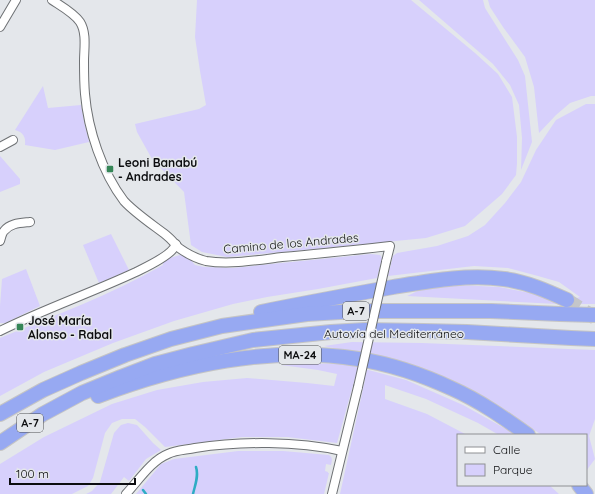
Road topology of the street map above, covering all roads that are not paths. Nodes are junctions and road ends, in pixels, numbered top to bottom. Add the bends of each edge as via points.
1 (16, 0) edge
2 (52, 0) edge
3 (0, 27) edge
4 (13, 140) dead end
5 (0, 147) edge
6 (30, 222) dead end
7 (0, 241) edge
8 (176, 244) junction
9 (568, 300) tunnel mouth
10 (595, 315) edge
11 (222, 326) junction
12 (0, 331) edge
13 (595, 338) edge
14 (61, 405) junction
15 (0, 414) edge
16 (527, 434) edge
17 (0, 442) edge
18 (342, 451) junction
19 (580, 486) edge
20 (126, 494) edge
21 (332, 494) edge
22 (586, 494) edge

1 - 3 street
2 - 8 street, Camino de los Andrades via 75,17 83,28 87,108 96,146 106,171 125,201
4 - 5 street
6 - 7 street via 11,226 4,231
8 - 12 street via 165,256 114,282
8 - 18 street, Camino de los Andrades, bridge via 204,260 220,262 390,246
9 - 11 highway via 528,284 483,277 461,277 244,315
10 - 11 highway, Autovía del Mediterráneo / A-7 via 491,311 357,311 308,314
11 - 15 highway, Autovía del Mediterráneo / A-7 via 172,339 81,372
13 - 14 highway, Autovía del Mediterráneo / A-7 via 365,330 253,340 155,364 82,393
14 - 16 highway, MA-24 via 85,401 170,372 208,364 265,356 331,356 359,359 428,378 482,404
14 - 17 highway, Autovía del Mediterráneo / A-7
18 - 20 street via 270,444 209,446 176,451 160,458
18 - 21 street
19 - 22 highway

